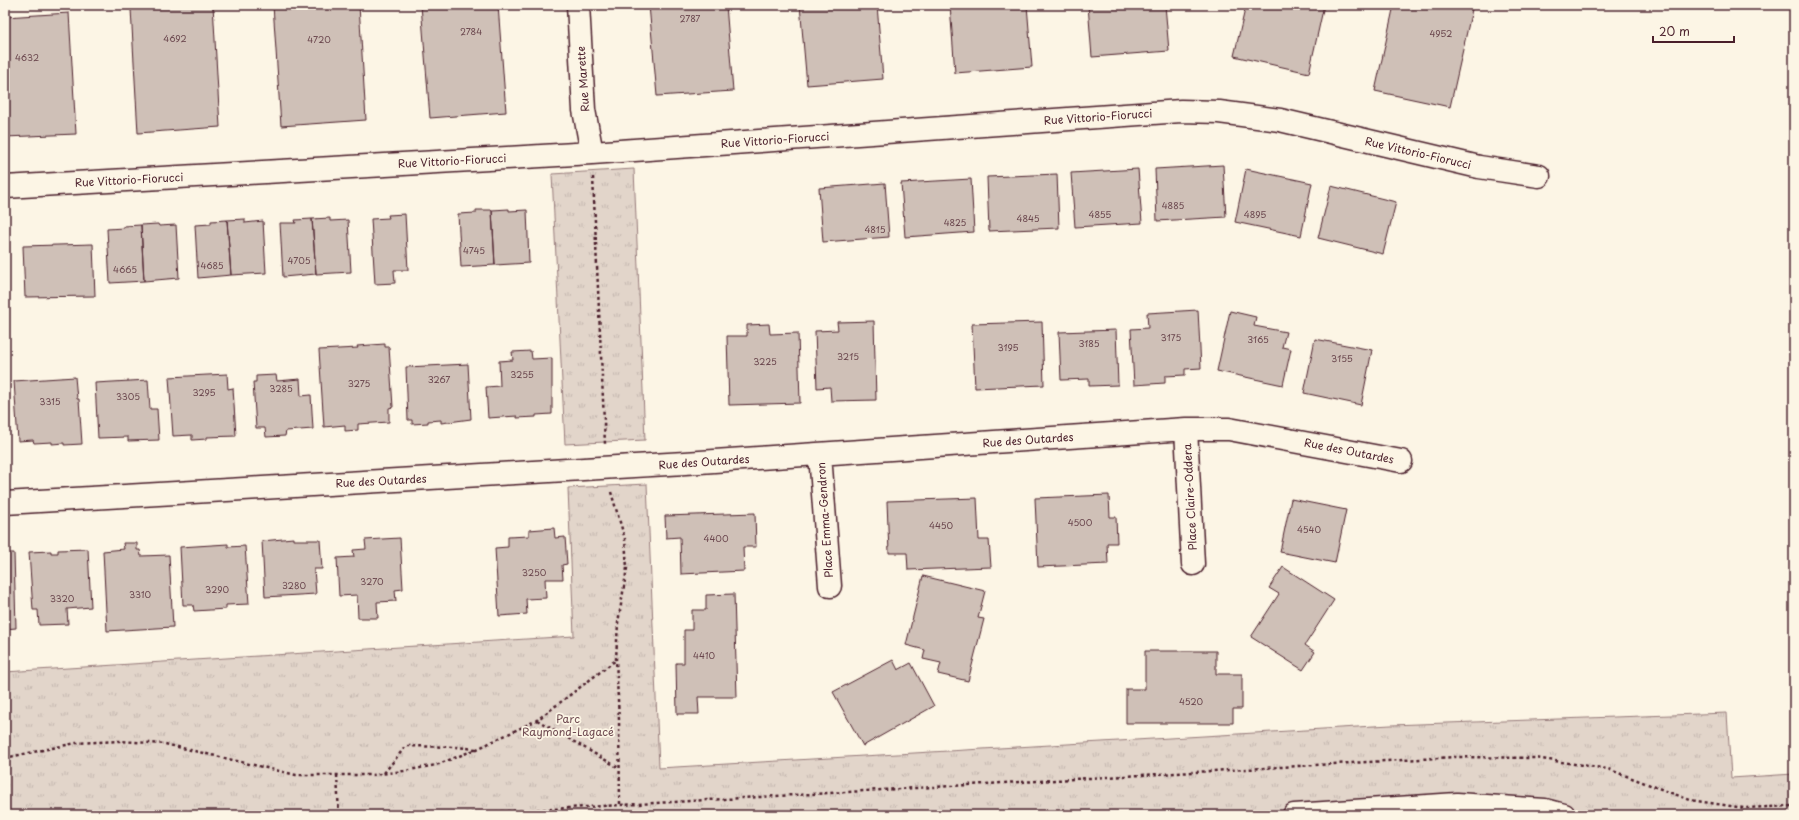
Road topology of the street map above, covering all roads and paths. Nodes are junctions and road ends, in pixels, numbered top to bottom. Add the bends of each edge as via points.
1 (578, 5) edge
2 (592, 153) junction
3 (1539, 176) dead end
4 (5, 188) edge
5 (1186, 429) junction
6 (820, 454) junction
7 (1401, 461) dead end
8 (5, 503) edge
9 (1193, 564) dead end
10 (830, 586) dead end
11 (616, 659) dead end
12 (537, 720) junction
13 (477, 749) junction
14 (5, 758) edge
15 (619, 768) dead end
16 (384, 774) junction
17 (337, 775) junction
18 (1794, 806) edge
19 (339, 815) edge
20 (447, 815) edge
21 (1294, 815) edge
22 (1564, 815) edge

1 - 2 street, Rue Marette via 584,110
2 - 3 street, Rue Vittorio-Fiorucci via 1181,111 1219,112 1280,120 1479,167
2 - 4 street, Rue Vittorio-Fiorucci
5 - 6 street, Rue des Outardes
5 - 7 street, Rue des Outardes via 1229,429
5 - 9 street, Place Claire-Oddera
6 - 8 street, Rue des Outardes
6 - 10 street, Place Emma-Gendron
11 - 12 path
12 - 13 path
12 - 15 path
13 - 16 path via 436,765
13 - 16 path via 406,746
14 - 17 path via 76,743 120,741 165,744 296,775
16 - 17 path
17 - 19 path
18 - 20 path via 1744,808 1690,800 1608,769 1550,760 1456,757
21 - 22 street via 1457,804 1545,810

